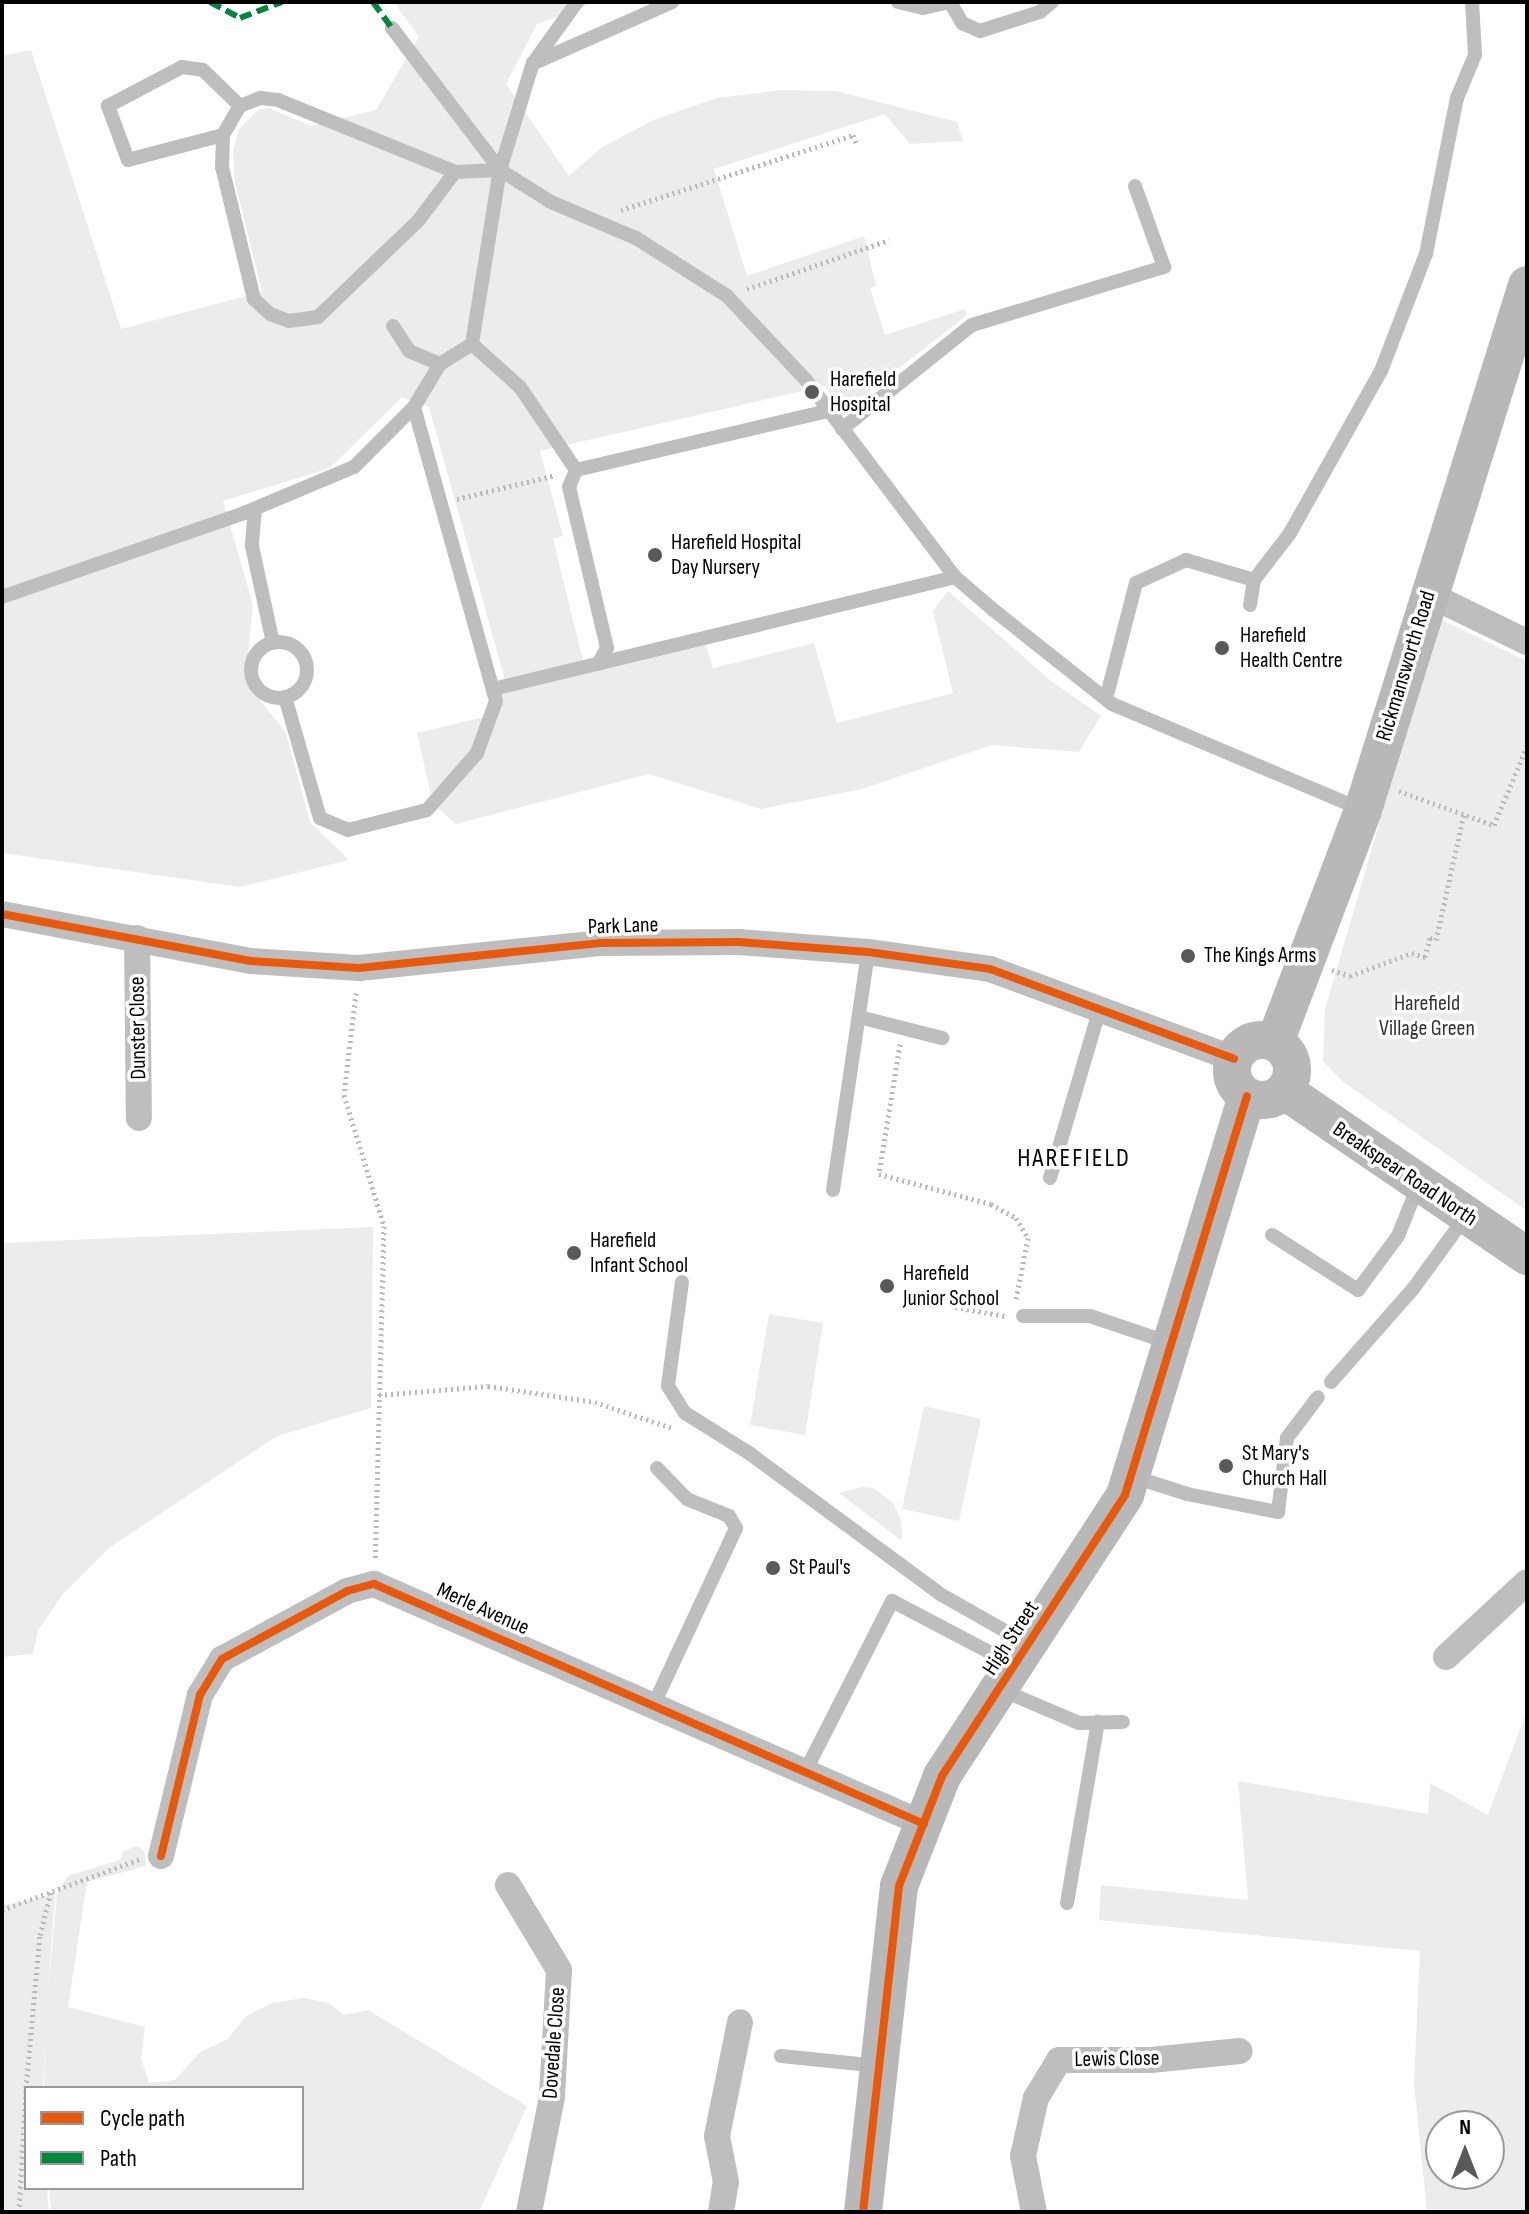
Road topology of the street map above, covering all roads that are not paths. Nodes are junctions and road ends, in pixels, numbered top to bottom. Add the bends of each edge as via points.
1 (577, 2) edge
2 (672, 2) edge
3 (898, 2) edge
4 (949, 2) edge
5 (1052, 2) edge
6 (1472, 2) edge
7 (392, 28) dead end
8 (533, 63) junction
9 (240, 106) junction
10 (223, 135) junction
11 (500, 170) junction
12 (455, 172) junction
13 (1135, 186) dead end
14 (1527, 285) edge
15 (393, 326) dead end
16 (472, 344) junction
17 (440, 364) junction
18 (414, 407) junction
19 (828, 411) junction
20 (842, 429) junction
21 (576, 470) junction
22 (255, 509) junction
23 (955, 577) junction
24 (1254, 580) junction
25 (1428, 594) junction
26 (2, 597) edge
27 (1250, 605) dead end
28 (1527, 642) edge
29 (273, 643) junction
30 (598, 664) junction
31 (493, 689) junction
32 (285, 697) junction
33 (1106, 699) junction
34 (1368, 796) junction
35 (2, 914) edge
36 (137, 938) junction
37 (868, 952) junction
38 (1099, 1011) junction
39 (859, 1017) junction
40 (942, 1038) dead end
41 (1275, 1042) junction
42 (1234, 1059) junction
43 (1285, 1091) junction
44 (1247, 1096) junction
45 (139, 1118) dead end
46 (1050, 1178) dead end
47 (1419, 1184) junction
48 (833, 1190) dead end
49 (1466, 1216) junction
50 (1272, 1235) dead end
51 (1527, 1256) edge
52 (682, 1282) dead end
53 (1017, 1312) road end
54 (1171, 1343) junction
55 (1331, 1382) dead end
56 (1318, 1397) dead end
57 (657, 1468) dead end
58 (1131, 1476) junction
59 (1527, 1582) edge
60 (1446, 1657) dead end
61 (1014, 1666) junction
62 (654, 1704) junction
63 (1098, 1722) junction
64 (1123, 1722) dead end
65 (806, 1770) junction
66 (924, 1824) junction
67 (161, 1856) road end
68 (508, 1885) dead end
69 (1067, 1903) dead end
70 (740, 2022) dead end
71 (1240, 2051) dead end
72 (781, 2056) dead end
73 (879, 2066) junction
74 (529, 2212) edge
75 (721, 2212) edge
76 (863, 2212) edge
77 (1034, 2212) edge

1 - 8 lane
2 - 8 lane
3 - 4 lane via 923,8
4 - 5 lane via 962,23 980,31 1040,12
6 - 24 lane via 1475,55 1457,98 1426,254 1381,371 1290,533
7 - 11 lane
8 - 11 lane
9 - 10 lane
9 - 10 lane via 218,80 203,70 182,67 108,106 128,160
9 - 12 lane via 260,98 278,100
10 - 12 lane via 224,187 254,299 270,314 289,321 318,317 418,221
11 - 12 lane
11 - 16 lane
11 - 19 lane via 551,202 636,238 727,296
13 - 20 lane via 1164,267 972,325
14 - 25 street, Rickmansworth Road
15 - 17 lane via 409,351
16 - 17 lane
16 - 21 lane via 520,387
17 - 18 lane
18 - 22 lane via 354,467
18 - 31 lane
19 - 20 lane
19 - 21 lane
20 - 23 lane
21 - 30 lane via 569,487 607,648
22 - 26 lane
22 - 29 lane via 252,546
23 - 30 lane
23 - 33 lane
24 - 27 lane
24 - 33 lane via 1186,560 1136,583
25 - 28 street
25 - 34 street, Rickmansworth Road
29 - 32 lane via 296,648 306,664 304,682
29 - 32 lane via 256,655 253,681 265,694
30 - 31 lane
31 - 32 lane via 493,715 477,753 427,810 348,830 320,818
33 - 34 lane
34 - 41 street, Rickmansworth Road
35 - 36 street, Park Lane
36 - 37 street, Park Lane via 251,961 359,968 600,943 739,942
36 - 45 street, Dunster Close
37 - 38 street, Park Lane via 990,969
37 - 39 lane
38 - 42 street, Park Lane
38 - 46 lane
39 - 40 lane
39 - 48 lane
41 - 42 street via 1255,1040
41 - 43 street via 1293,1064
42 - 44 street via 1235,1084
43 - 44 street via 1267,1100
43 - 47 street, Breakspear Road North
44 - 54 street, High Street
47 - 49 street, Breakspear Road North
47 - 50 lane via 1398,1236 1358,1290
49 - 51 street, Breakspear Road North
49 - 55 lane via 1413,1289
52 - 61 lane via 668,1386 685,1413 749,1453 940,1594
53 - 54 lane via 1090,1316
54 - 58 street, High Street
56 - 58 lane via 1287,1438 1278,1512 1187,1494
57 - 62 lane via 687,1499 729,1516 736,1528
58 - 61 street, High Street via 1125,1495
59 - 60 street
61 - 63 lane via 1079,1723
61 - 65 lane via 892,1601
61 - 66 street, High Street via 942,1776
62 - 65 street, Merle Avenue
62 - 67 street, Merle Avenue via 374,1584 347,1591 222,1659 200,1695
63 - 64 lane
63 - 69 lane
65 - 66 street, Merle Avenue
66 - 73 street, High Street via 899,1886
68 - 74 street, Dovedale Close via 559,1970 552,2097
70 - 75 street via 717,2136 726,2182
71 - 77 street, Lewis Close via 1151,2060 1059,2060 1036,2098 1023,2156
72 - 73 lane
73 - 76 street, High Street

